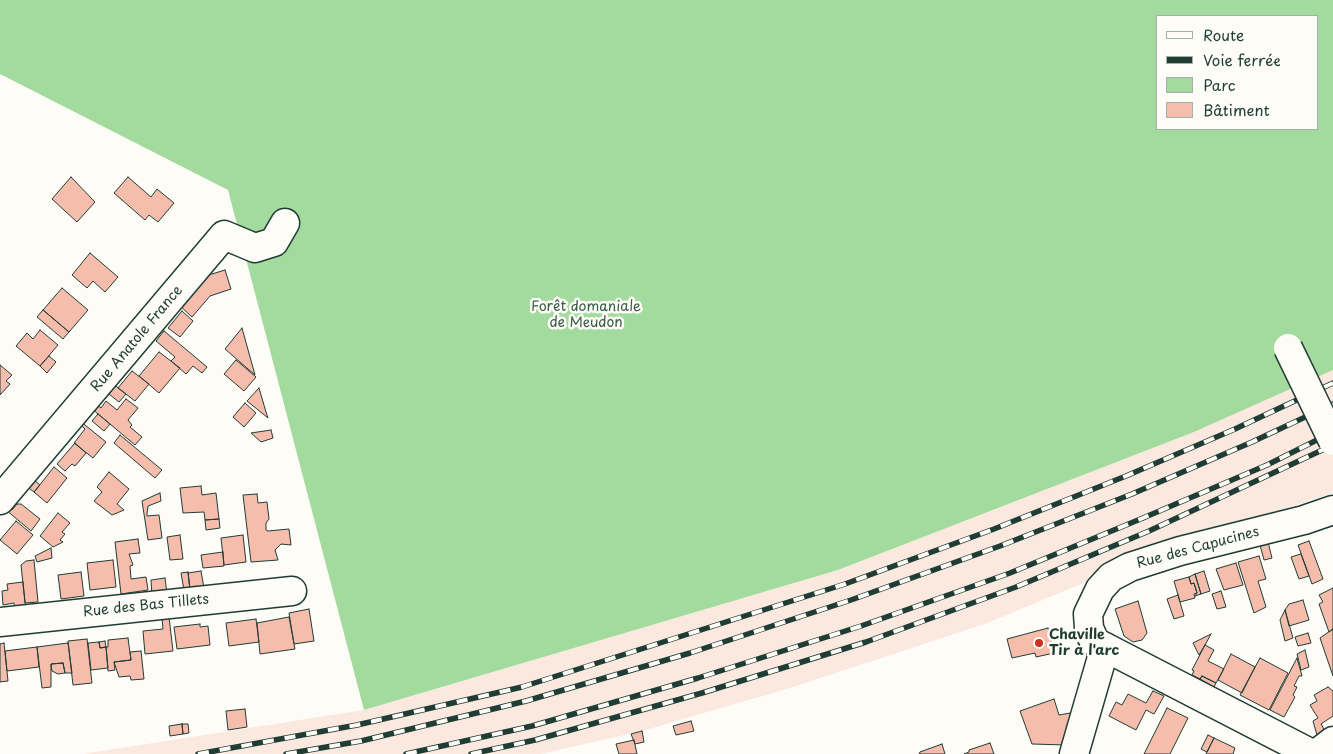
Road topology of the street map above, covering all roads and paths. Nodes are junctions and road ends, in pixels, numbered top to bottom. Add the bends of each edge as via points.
1 (284, 223) dead end
2 (1288, 348) dead end
3 (1333, 441) edge
4 (0, 500) edge
5 (1333, 510) edge
6 (292, 591) dead end
7 (0, 622) edge
8 (1105, 647) junction
9 (1333, 741) edge
10 (1074, 754) edge
11 (1312, 754) edge
12 (1316, 754) edge

1 - 4 street, Rue Anatole France via 274,242 255,248 224,236
2 - 3 street, bridge
5 - 8 street, Rue des Capucines via 1180,551 1130,567 1110,578 1096,596 1088,614 1088,628 1095,642
6 - 7 street, Rue des Bas Tillets
8 - 10 street
8 - 11 street, Rue des Capucines
9 - 12 street

